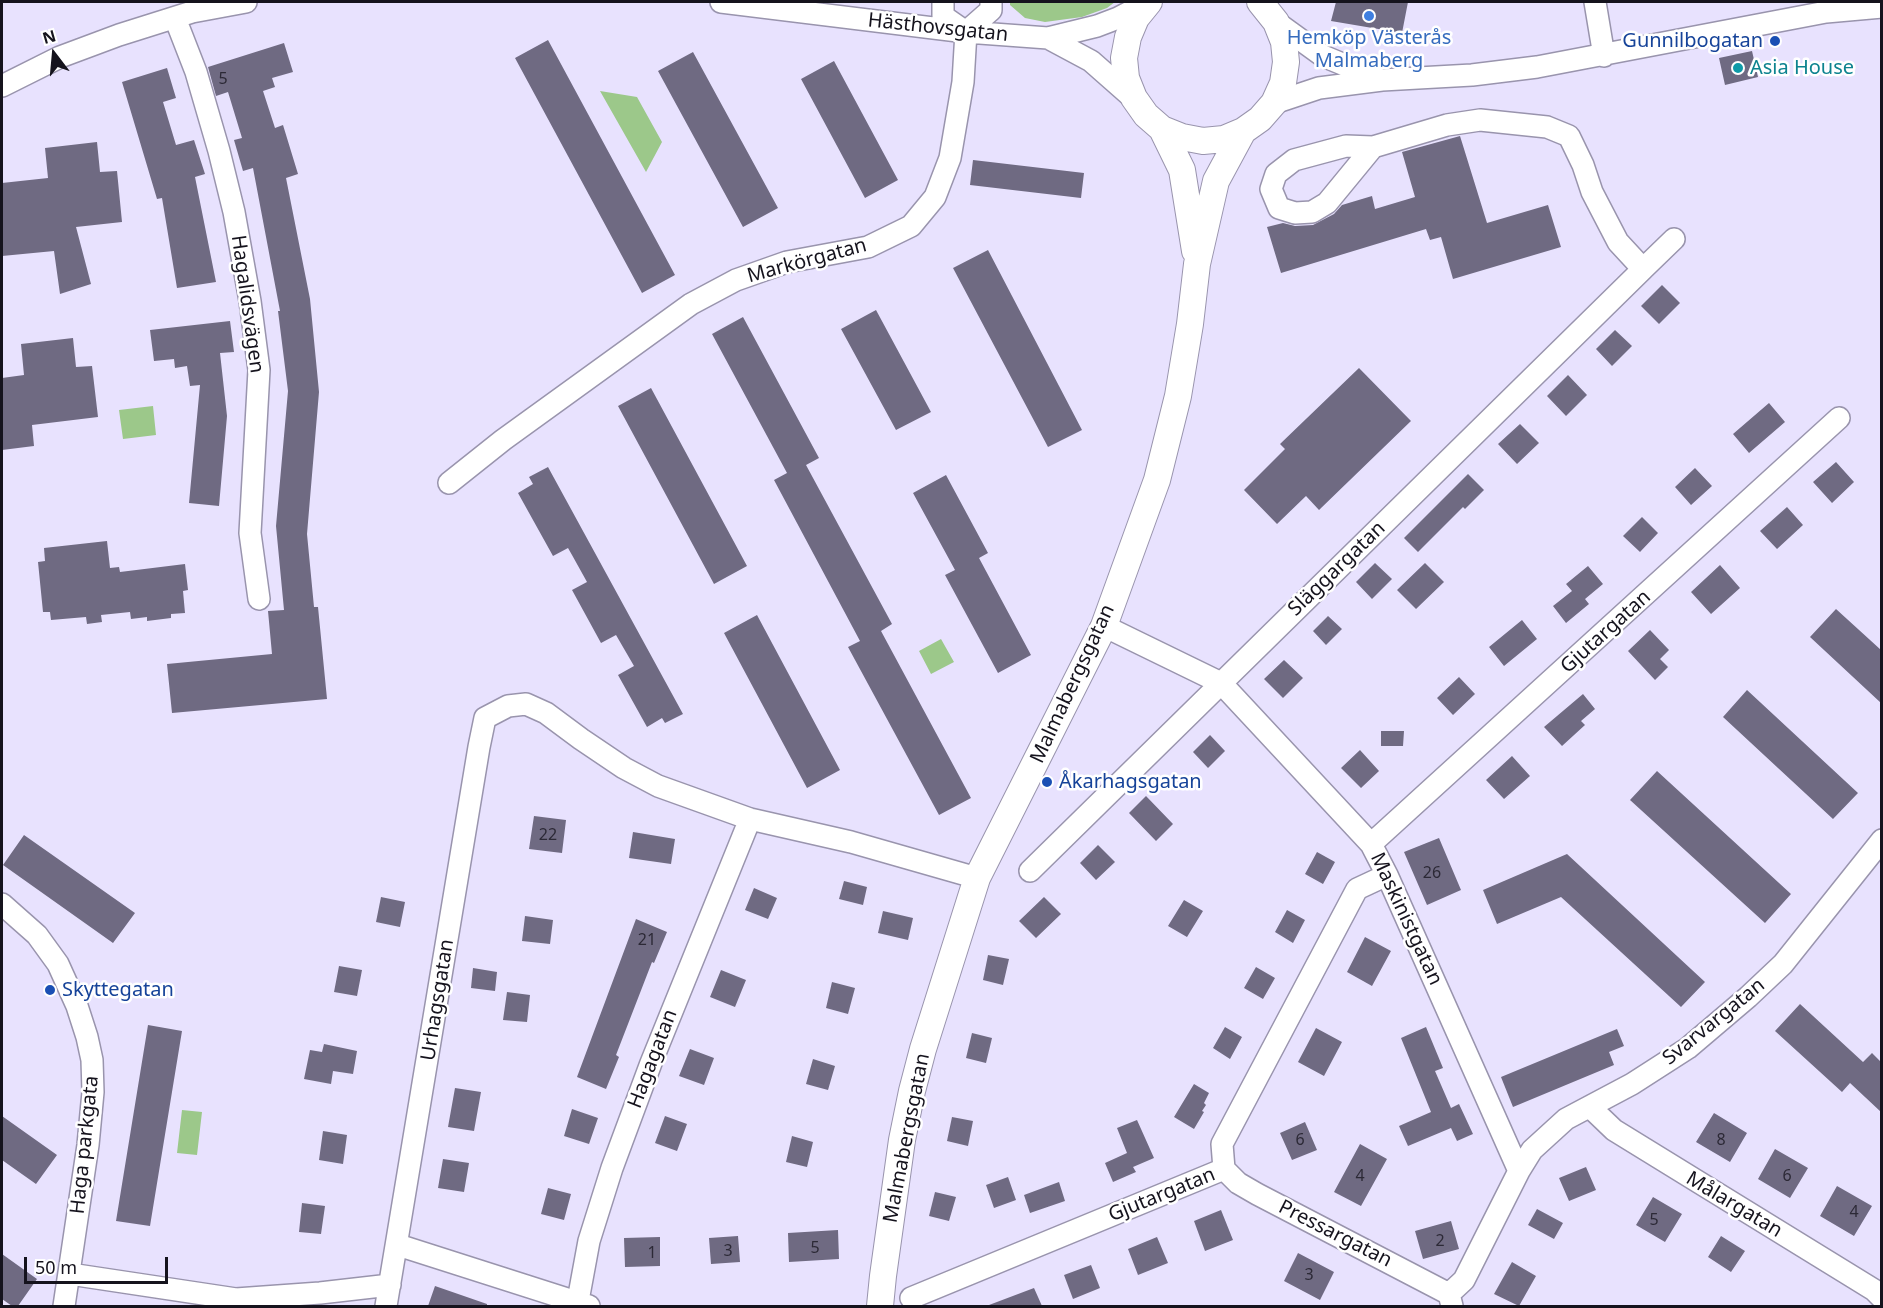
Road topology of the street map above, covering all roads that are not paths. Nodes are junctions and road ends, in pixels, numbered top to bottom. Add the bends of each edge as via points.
1 (246, 2) edge
2 (722, 2) edge
3 (943, 2) edge
4 (991, 2) edge
5 (1149, 2) edge
6 (1260, 2) edge
7 (1595, 2) edge
8 (1881, 7) edge
9 (175, 18) junction
10 (1276, 22) junction
11 (966, 32) junction
12 (1048, 38) junction
13 (1604, 56) junction
14 (1382, 80) junction
15 (2, 86) edge
16 (1134, 98) junction
17 (1274, 103) junction
18 (1162, 129) junction
19 (1243, 131) junction
20 (1373, 147) dead end
21 (1674, 239) dead end
22 (1197, 264) junction
23 (1643, 269) junction
24 (1839, 418) dead end
25 (449, 483) dead end
26 (259, 599) dead end
27 (1104, 626) junction
28 (1221, 683) junction
29 (750, 819) junction
30 (1881, 840) edge
31 (1371, 844) junction
32 (1030, 871) dead end
33 (1387, 874) junction
34 (977, 878) junction
35 (2, 904) edge
36 (1590, 1107) junction
37 (1224, 1169) junction
38 (1519, 1171) junction
39 (398, 1245) junction
40 (70, 1274) junction
41 (390, 1286) junction
42 (911, 1298) dead end
43 (1881, 1298) edge
44 (1450, 1300) edge
45 (582, 1305) edge
46 (64, 1306) edge
47 (386, 1306) edge
48 (880, 1306) edge

1 - 9 street
2 - 11 street, Hästhovsgatan
3 - 11 street via 943,16
4 - 11 street via 991,10
5 - 12 street, Hästhovsgatan via 1097,26
5 - 16 main road via 1136,18 1124,57 1126,78
6 - 10 main road
7 - 13 street
8 - 13 street via 1826,12
9 - 15 street via 60,57
9 - 26 street, Hagalidsvägen via 219,151 250,301 259,370 250,533
10 - 14 street via 1323,56
10 - 17 main road via 1286,62
11 - 12 street, Hästhovsgatan
11 - 25 street, Markörgatan via 963,82 950,158 935,197 911,226 868,247 787,262 736,280 700,299
12 - 16 street, Hästhovsgatan via 1091,61
13 - 14 street via 1472,75
14 - 17 street via 1320,88
16 - 18 main road
17 - 19 main road
18 - 19 main road via 1203,141 1224,139
18 - 22 main road, Malmabergsgatan via 1182,170
19 - 22 main road, Malmabergsgatan via 1216,181
20 - 23 street via 1480,120 1547,127 1569,136 1618,242
21 - 23 street, Släggargatan
22 - 27 main road, Malmabergsgatan via 1179,396 1157,480
23 - 28 street, Släggargatan
24 - 31 street, Gjutargatan
27 - 28 street, Maskinistgatan
27 - 34 main road, Malmabergsgatan
28 - 31 street, Maskinistgatan
28 - 32 street, Släggargatan
29 - 34 street via 851,842
29 - 39 street, Urhagsgatan via 658,786 526,704 508,706 485,718
29 - 45 street, Hagagatan via 616,1157 589,1241
30 - 36 street, Svarvargatan via 1783,964 1748,997 1688,1048
31 - 33 street, Maskinistgatan
33 - 37 street, Gjutargatan via 1357,889 1222,1144
33 - 38 street, Maskinistgatan
34 - 48 main road, Malmabergsgatan via 912,1091
35 - 40 street, Haga parkgata via 37,935 58,964 77,1006 92,1060 88,1145
36 - 38 street, Svarvargatan via 1550,1132
36 - 43 street, Målargatan via 1623,1136 1874,1290
37 - 42 street, Gjutargatan
37 - 44 street, Pressargatan via 1238,1183
38 - 44 street
39 - 41 street, Urhagsgatan
39 - 45 street
40 - 41 street via 236,1299
40 - 46 street, Haga parkgata
41 - 47 street, Urhagsgatan

